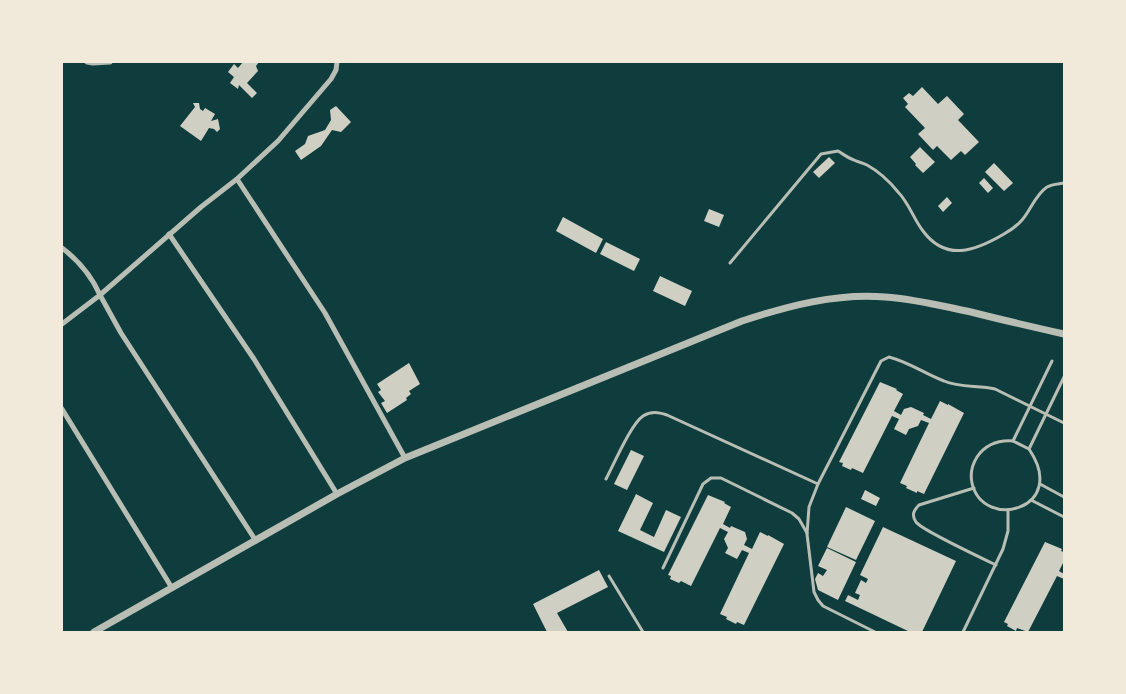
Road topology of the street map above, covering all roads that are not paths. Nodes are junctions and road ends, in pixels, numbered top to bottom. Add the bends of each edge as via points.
1 (87, 62) edge
2 (110, 62) edge
3 (337, 62) edge
4 (237, 179) junction
5 (1065, 183) edge
6 (169, 234) junction
7 (62, 248) edge
8 (730, 263) dead end
9 (100, 295) junction
10 (62, 324) edge
11 (1065, 334) edge
12 (1052, 361) dead end
13 (1065, 377) edge
14 (1030, 406) junction
15 (62, 409) edge
16 (1046, 414) junction
17 (1065, 423) edge
18 (1013, 441) junction
19 (1029, 449) junction
20 (405, 458) junction
21 (606, 479) dead end
22 (819, 484) junction
23 (1040, 484) junction
24 (974, 488) junction
25 (337, 494) junction
26 (1065, 497) edge
27 (1031, 500) junction
28 (1008, 510) junction
29 (1065, 517) edge
30 (807, 534) junction
31 (256, 541) junction
32 (996, 565) junction
33 (663, 568) dead end
34 (609, 576) dead end
35 (172, 588) junction
36 (94, 633) edge
37 (643, 633) edge
38 (875, 633) edge
39 (963, 633) edge

1 - 2 street
3 - 4 street via 331,79 278,141
4 - 6 street
4 - 20 street via 325,313
5 - 8 lane via 1043,190 1014,228 984,244 952,251 931,240 887,180 838,152 821,154
6 - 9 street
6 - 25 street via 254,359
7 - 9 street via 95,283
9 - 10 street
9 - 31 street
11 - 20 street via 920,301 884,297 811,301 742,321
12 - 14 lane
13 - 16 lane
14 - 16 lane
14 - 18 lane
14 - 22 lane via 995,389 946,382 889,357 881,361 873,375
15 - 35 street
16 - 17 lane
16 - 19 lane
18 - 19 lane
18 - 24 lane via 997,442 981,451 972,469
19 - 23 lane via 1036,459
20 - 25 street
21 - 22 lane via 640,418 657,412
22 - 30 lane via 809,507
23 - 26 lane
23 - 27 lane
24 - 28 lane via 984,502
24 - 32 lane via 919,505 914,519 931,532
25 - 31 street
27 - 28 lane
27 - 29 lane
28 - 32 lane via 1008,531
30 - 33 lane via 792,513 721,478 711,478 703,484
30 - 38 lane via 818,600
31 - 35 street
32 - 39 lane
34 - 37 lane
35 - 36 street

